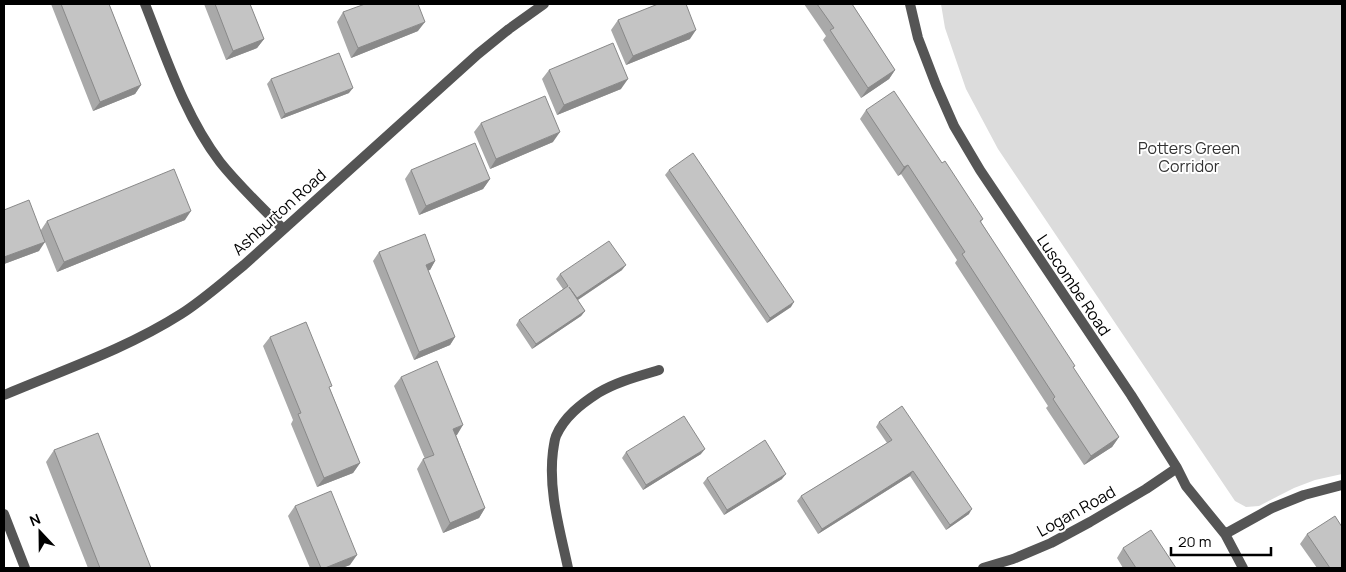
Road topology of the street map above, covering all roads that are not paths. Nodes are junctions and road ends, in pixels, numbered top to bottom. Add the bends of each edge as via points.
1 (145, 4) edge
2 (544, 4) edge
3 (910, 4) edge
4 (283, 229) junction
5 (659, 370) dead end
6 (4, 395) edge
7 (1177, 468) junction
8 (1342, 485) edge
9 (4, 514) edge
10 (1225, 534) junction
11 (25, 568) edge
12 (568, 568) edge
13 (983, 568) edge
14 (1243, 568) edge

1 - 4 street via 182,97 204,137 220,162
2 - 4 street, Ashburton Road via 478,54
3 - 7 street, Luscombe Road via 918,38 954,126 1000,202
4 - 6 street, Ashburton Road via 207,296 180,315 112,350
5 - 12 street via 599,392 577,408 555,438 552,488
7 - 10 street, Luscombe Road via 1186,486
7 - 13 street, Logan Road via 1059,539
8 - 10 street via 1272,508
9 - 11 street
10 - 14 street, Luscombe Road

